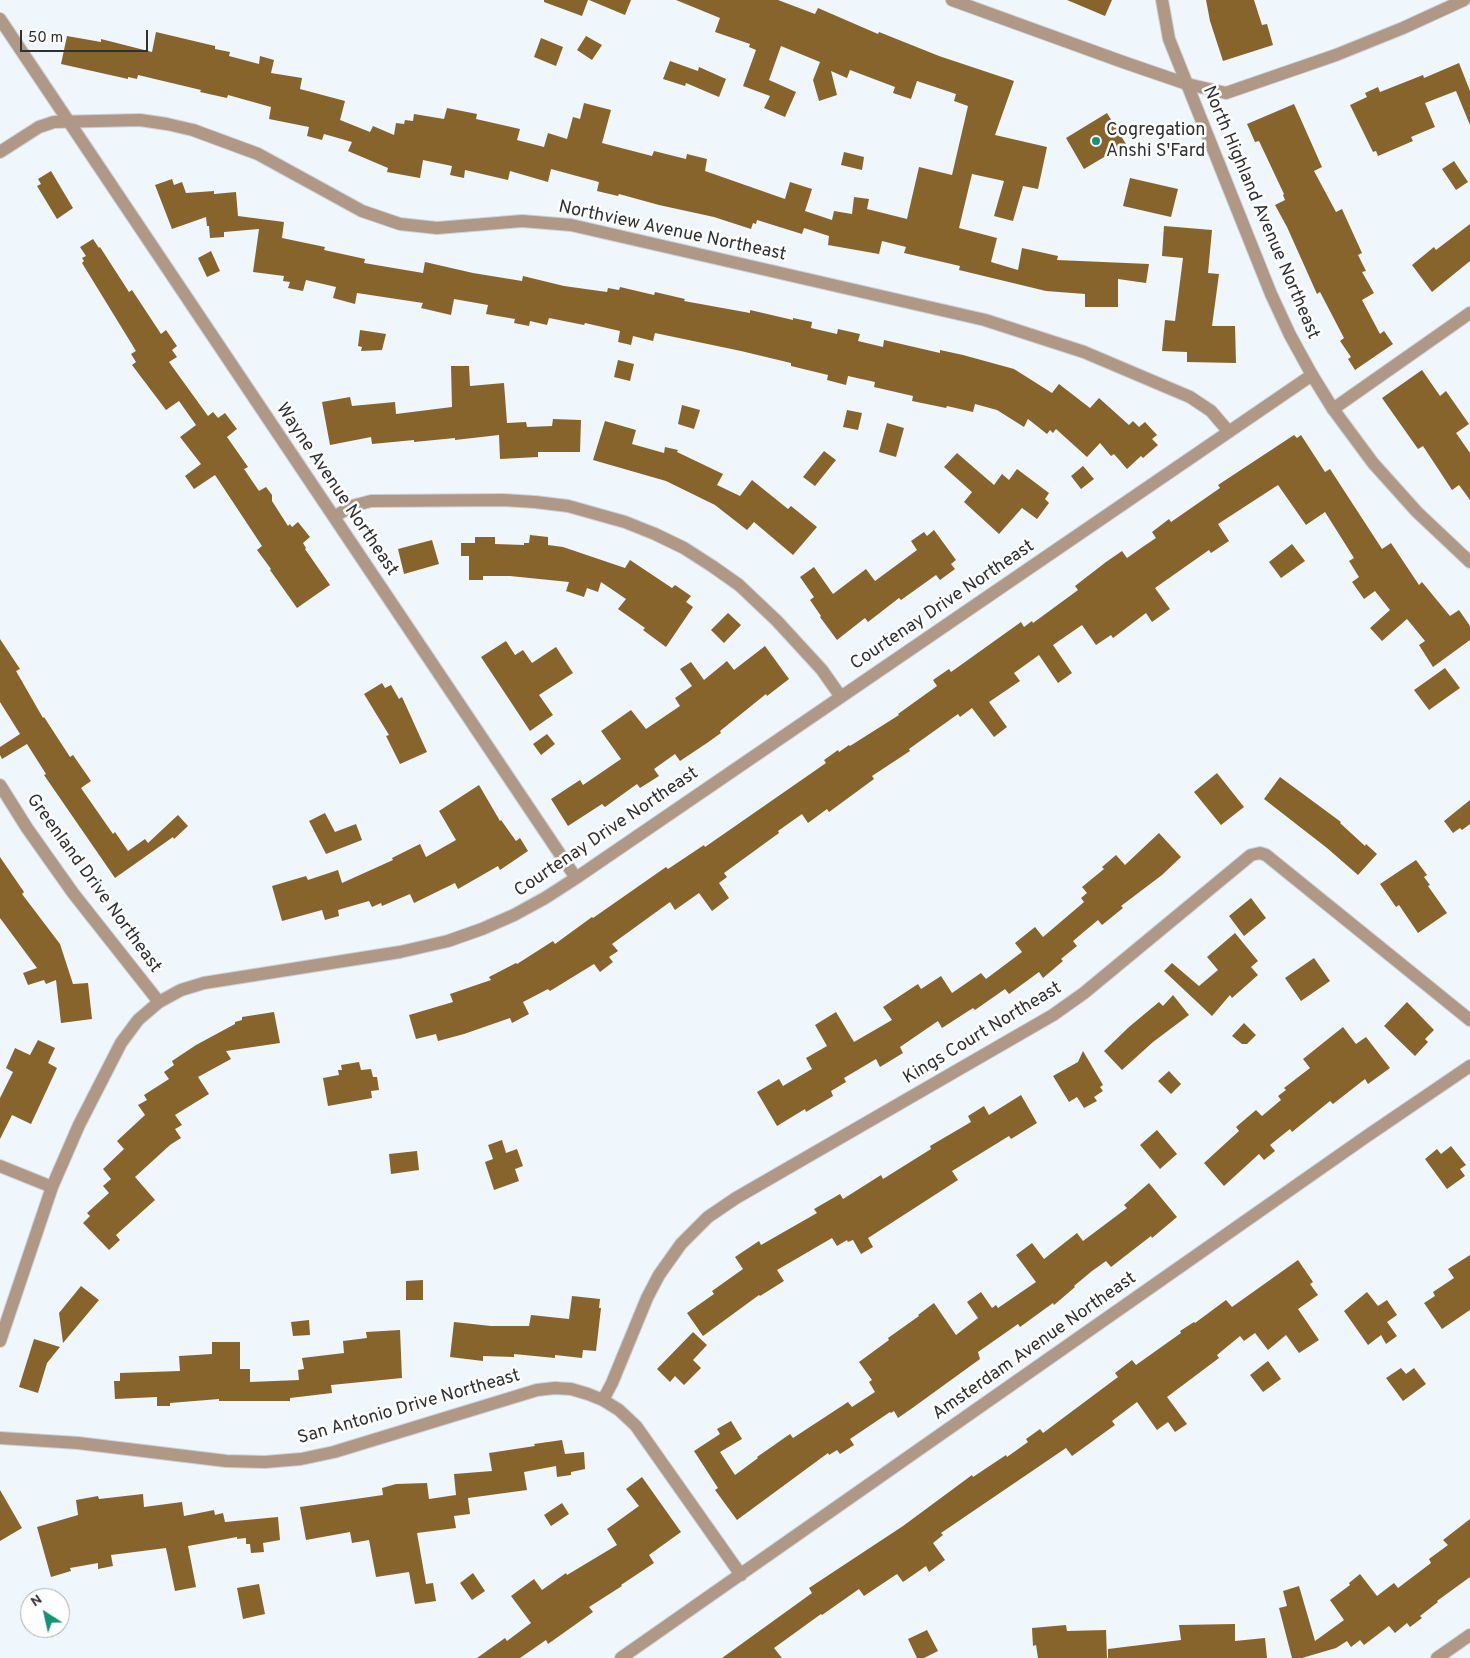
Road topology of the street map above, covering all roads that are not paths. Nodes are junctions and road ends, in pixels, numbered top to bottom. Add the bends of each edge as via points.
1 (952, 0) edge
2 (1162, 0) edge
3 (1464, 0) edge
4 (0, 20) edge
5 (1187, 84) junction
6 (68, 121) junction
7 (0, 152) edge
8 (1470, 313) edge
9 (1312, 376) junction
10 (1333, 409) junction
11 (1229, 432) junction
12 (334, 517) junction
13 (1470, 562) edge
14 (841, 697) junction
15 (0, 786) edge
16 (576, 878) junction
17 (159, 1002) junction
18 (1470, 1020) edge
19 (1470, 1066) edge
20 (0, 1166) edge
21 (52, 1187) junction
22 (0, 1341) edge
23 (602, 1400) junction
24 (0, 1438) edge
25 (741, 1575) junction
26 (1470, 1635) edge
27 (621, 1658) edge
28 (1437, 1658) edge

1 - 5 street
2 - 5 street, North Highland Avenue Northeast via 1169,39
3 - 5 street via 1336,55 1226,93
4 - 6 street, Wayne Avenue Northeast
5 - 9 street, North Highland Avenue Northeast via 1271,294
6 - 7 street, Northview Avenue Northeast via 39,127
6 - 11 street, Northview Avenue Northeast via 140,120 193,130 258,154 362,211 400,224 437,228 522,221 572,225 985,320 1084,352 1190,397 1211,411
6 - 12 street, Wayne Avenue Northeast
8 - 10 street
9 - 10 street, North Highland Avenue Northeast
9 - 11 street, Courtenay Drive Northeast
10 - 13 street, North Highland Avenue Northeast via 1373,464 1410,505
11 - 14 street, Courtenay Drive Northeast
12 - 14 street via 352,506 370,501 503,500 568,506 625,522 684,548 738,585 777,621 822,670
12 - 16 street, Wayne Avenue Northeast
14 - 16 street, Courtenay Drive Northeast
15 - 17 street, Greenland Drive Northeast via 73,894
16 - 17 street, Courtenay Drive Northeast via 514,915 448,941 400,952 204,983 180,990
17 - 21 street, Courtenay Drive Northeast via 138,1020 121,1043
18 - 23 street, Kings Court Northeast via 1266,856 1260,853 1251,855 1053,1016 736,1198 708,1218 681,1244 659,1275
19 - 25 street, Amsterdam Avenue Northeast
20 - 21 street
21 - 22 street, Courtenay Drive Northeast
23 - 24 street, San Antonio Drive Northeast via 571,1389 537,1390 334,1452 265,1462 226,1461 78,1443
23 - 25 street, San Antonio Drive Northeast via 636,1426
25 - 27 street, Amsterdam Avenue Northeast
26 - 28 street

